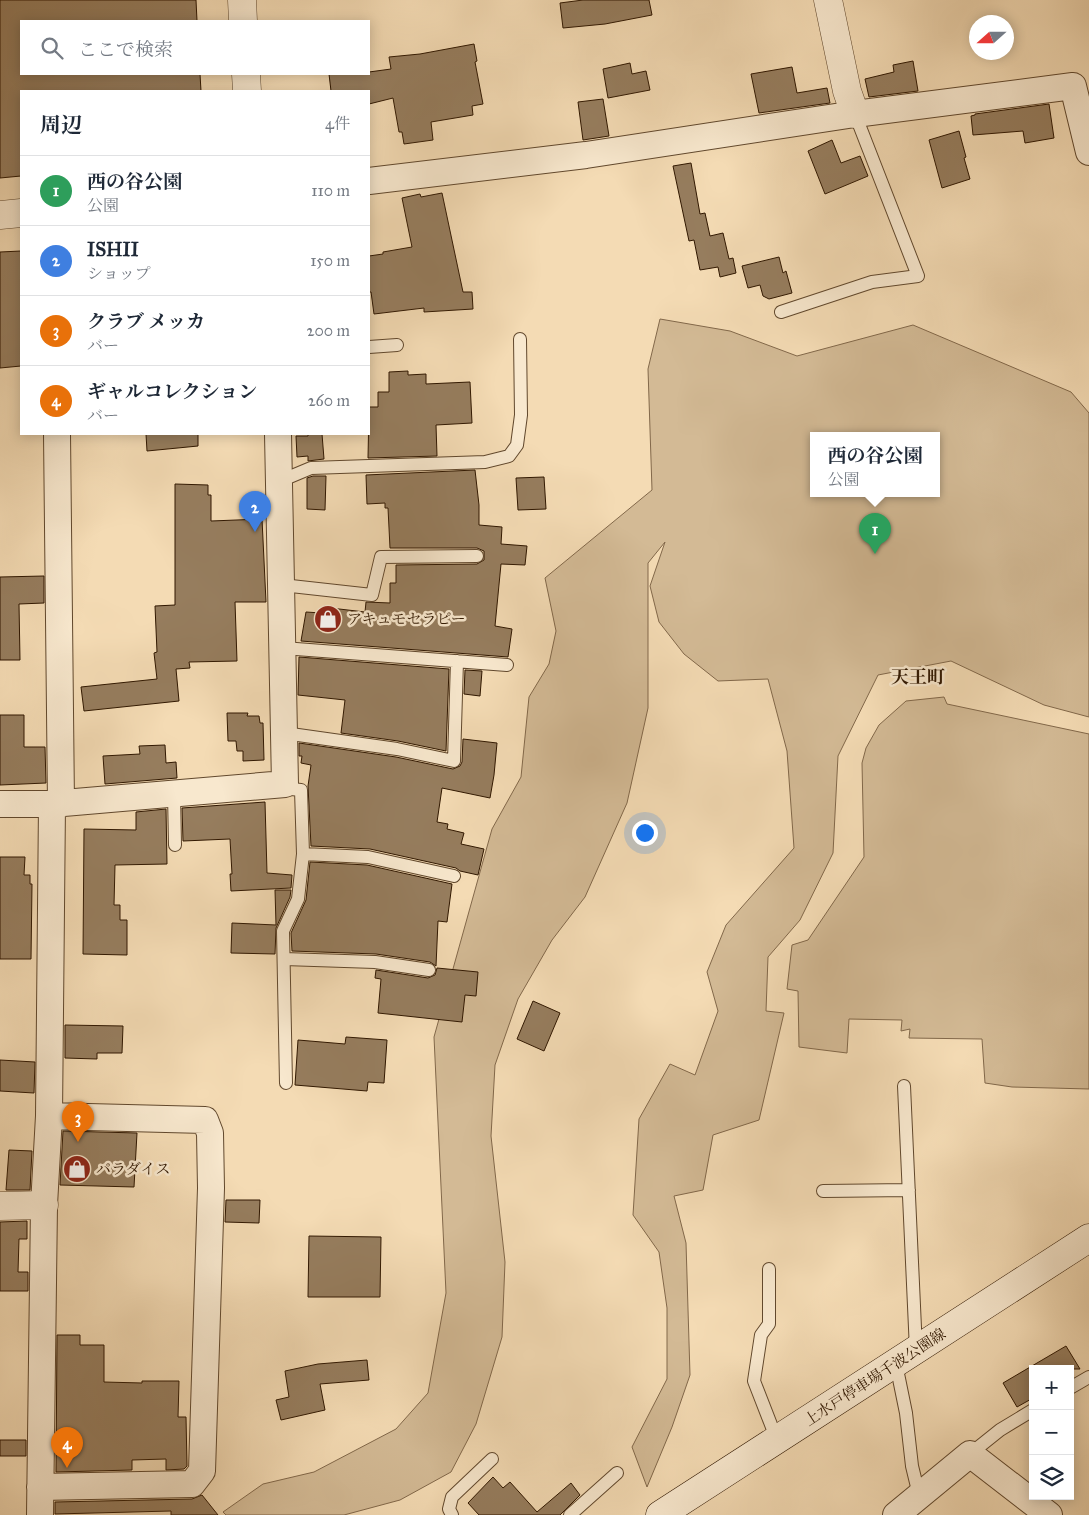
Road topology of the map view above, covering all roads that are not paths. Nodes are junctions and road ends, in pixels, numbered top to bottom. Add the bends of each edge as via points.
1 (242, 0) edge
2 (828, 0) edge
3 (243, 20) edge
4 (246, 75) edge
5 (247, 90) edge
6 (855, 114) junction
7 (1089, 152) edge
8 (370, 181) edge
9 (20, 213) edge
10 (0, 215) edge
11 (781, 312) dead end
12 (520, 339) dead end
13 (397, 345) dead end
14 (370, 347) edge
15 (57, 435) edge
16 (278, 435) edge
17 (280, 481) junction
18 (477, 556) dead end
19 (282, 585) junction
20 (283, 648) junction
21 (457, 661) junction
22 (507, 665) dead end
23 (284, 733) junction
24 (285, 784) junction
25 (174, 794) junction
26 (0, 804) edge
27 (57, 804) junction
28 (175, 845) dead end
29 (302, 854) junction
30 (454, 876) dead end
31 (284, 959) junction
32 (429, 970) dead end
33 (286, 1084) dead end
34 (904, 1086) dead end
35 (49, 1116) junction
36 (909, 1190) junction
37 (823, 1191) dead end
38 (0, 1206) edge
39 (44, 1206) junction
40 (1089, 1238) edge
41 (768, 1269) dead end
42 (906, 1357) junction
43 (1089, 1378) edge
44 (1074, 1386) edge
45 (1029, 1412) edge
46 (777, 1440) junction
47 (970, 1454) junction
48 (492, 1459) dead end
49 (617, 1474) dead end
50 (40, 1486) junction
51 (919, 1495) junction
52 (40, 1515) edge
53 (452, 1515) edge
54 (570, 1515) edge
55 (660, 1515) edge
56 (896, 1515) edge
57 (1049, 1515) edge

1 - 3 main road
2 - 6 main road
4 - 5 main road
6 - 7 street via 1072,86
6 - 8 street via 586,154
6 - 11 lane via 918,276 872,282
9 - 10 main road
12 - 17 lane via 521,415 517,445 508,456 485,462 311,468
13 - 14 lane
15 - 27 street
16 - 17 street
17 - 19 street
18 - 19 lane via 381,556 372,595
19 - 20 street
20 - 21 lane
20 - 23 street
21 - 22 lane
21 - 23 lane via 454,761 397,749
23 - 24 street
24 - 25 street
24 - 29 lane via 291,789 301,790
25 - 27 street
25 - 28 lane
26 - 27 street
27 - 35 street
29 - 30 lane via 368,857
29 - 31 lane via 298,899 283,930
31 - 32 lane via 375,962
31 - 33 lane
34 - 36 lane
35 - 39 street
35 - 50 street via 205,1120 210,1133 211,1188 202,1470 192,1484
36 - 37 lane
36 - 42 lane
38 - 39 main road
39 - 50 street
40 - 42 main road, 上水戸停車場千波公園線
41 - 46 lane via 769,1324 761,1335 754,1381
42 - 46 main road, 上水戸停車場千波公園線
42 - 51 lane via 906,1413
43 - 44 lane
45 - 47 lane
46 - 55 main road, 上水戸停車場千波公園線
47 - 51 street
47 - 57 street
48 - 53 lane via 452,1497 449,1509
49 - 54 lane
50 - 52 street
51 - 56 street

